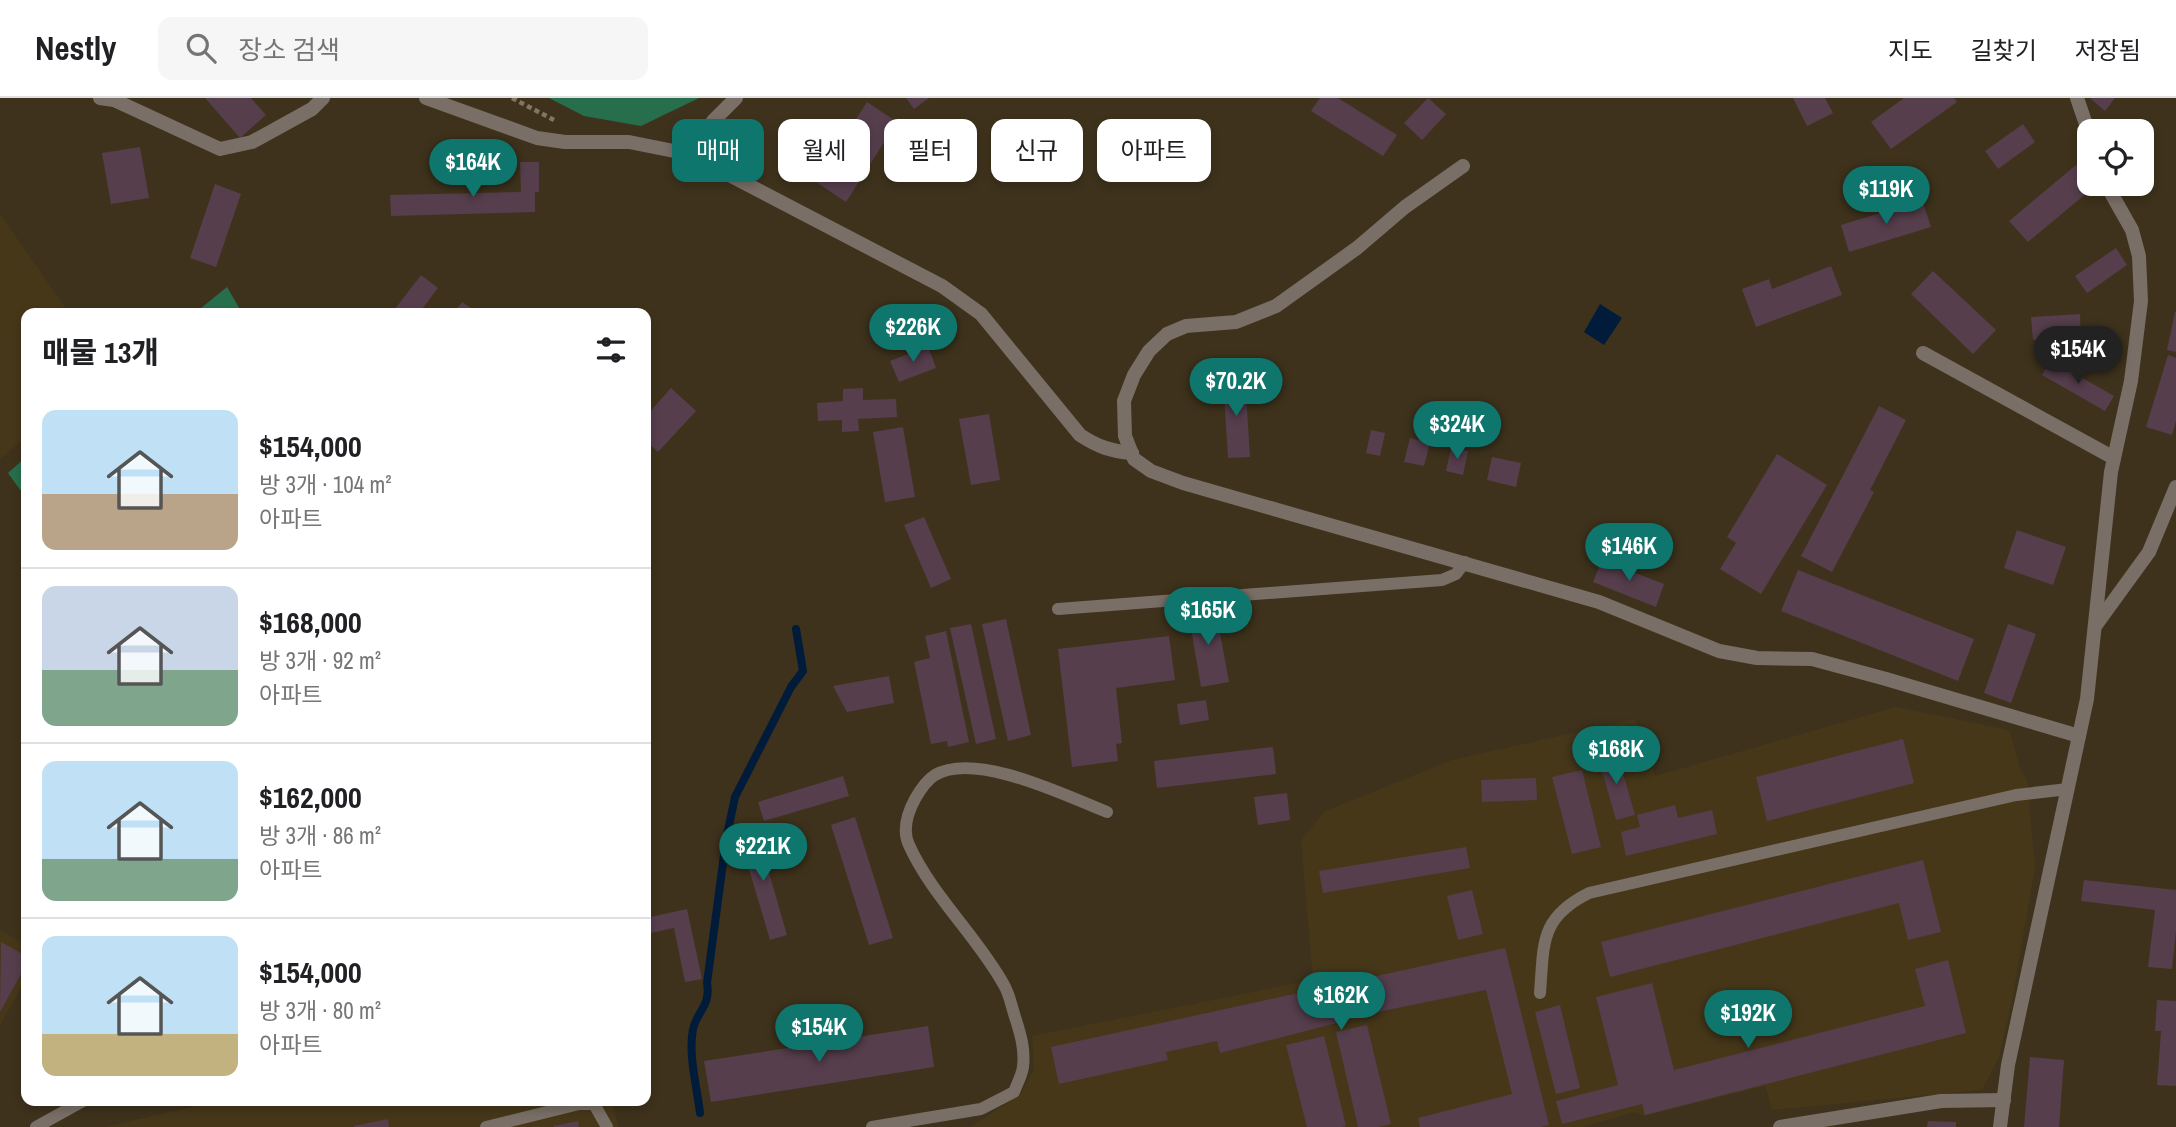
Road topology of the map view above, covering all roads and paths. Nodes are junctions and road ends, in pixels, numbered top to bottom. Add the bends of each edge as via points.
1 (100, 98) edge
2 (323, 98) edge
3 (426, 98) edge
4 (736, 98) edge
5 (2077, 98) edge
6 (715, 119) edge
7 (2084, 119) edge
8 (672, 151) edge
9 (1463, 166) dead end
10 (742, 182) edge
11 (2113, 196) edge
12 (1923, 354) dead end
13 (1132, 453) junction
14 (2115, 458) junction
15 (2176, 487) edge
16 (1465, 562) junction
17 (1058, 609) dead end
18 (2095, 626) junction
19 (2079, 736) junction
20 (2068, 789) junction
21 (1107, 812) dead end
22 (1540, 993) dead end
23 (2004, 1100) junction
24 (74, 1106) edge
25 (571, 1106) edge
26 (595, 1106) edge
27 (36, 1127) edge
28 (486, 1127) edge
29 (607, 1127) edge
30 (872, 1127) edge
31 (1780, 1127) edge
32 (2000, 1127) edge

1 - 2 street via 114,100 220,149 252,142 312,109
3 - 8 street via 537,138 629,142
4 - 6 street
5 - 7 street
9 - 13 street via 1276,306 1236,322 1186,326 1167,334 1149,351 1124,401 1125,436
10 - 13 street via 942,286 981,314 1080,435 1096,446
11 - 14 street via 2132,230 2139,256 2141,301
12 - 14 street
13 - 16 street via 1151,471 1184,484
14 - 18 street
15 - 18 street via 2148,552
16 - 17 lane via 1457,574 1442,580
16 - 19 street via 1599,601 1719,651 1757,658 1812,659
18 - 19 street via 2088,699
19 - 20 street
20 - 22 lane via 2016,795 1588,893 1557,915 1545,937
20 - 23 street
21 - 30 lane via 986,769 947,771 920,790 906,825 907,842 1005,987 1023,1042 1023,1069 1014,1092 981,1109
23 - 31 street via 1941,1101
23 - 32 street
24 - 27 lane
25 - 28 lane
26 - 29 lane

